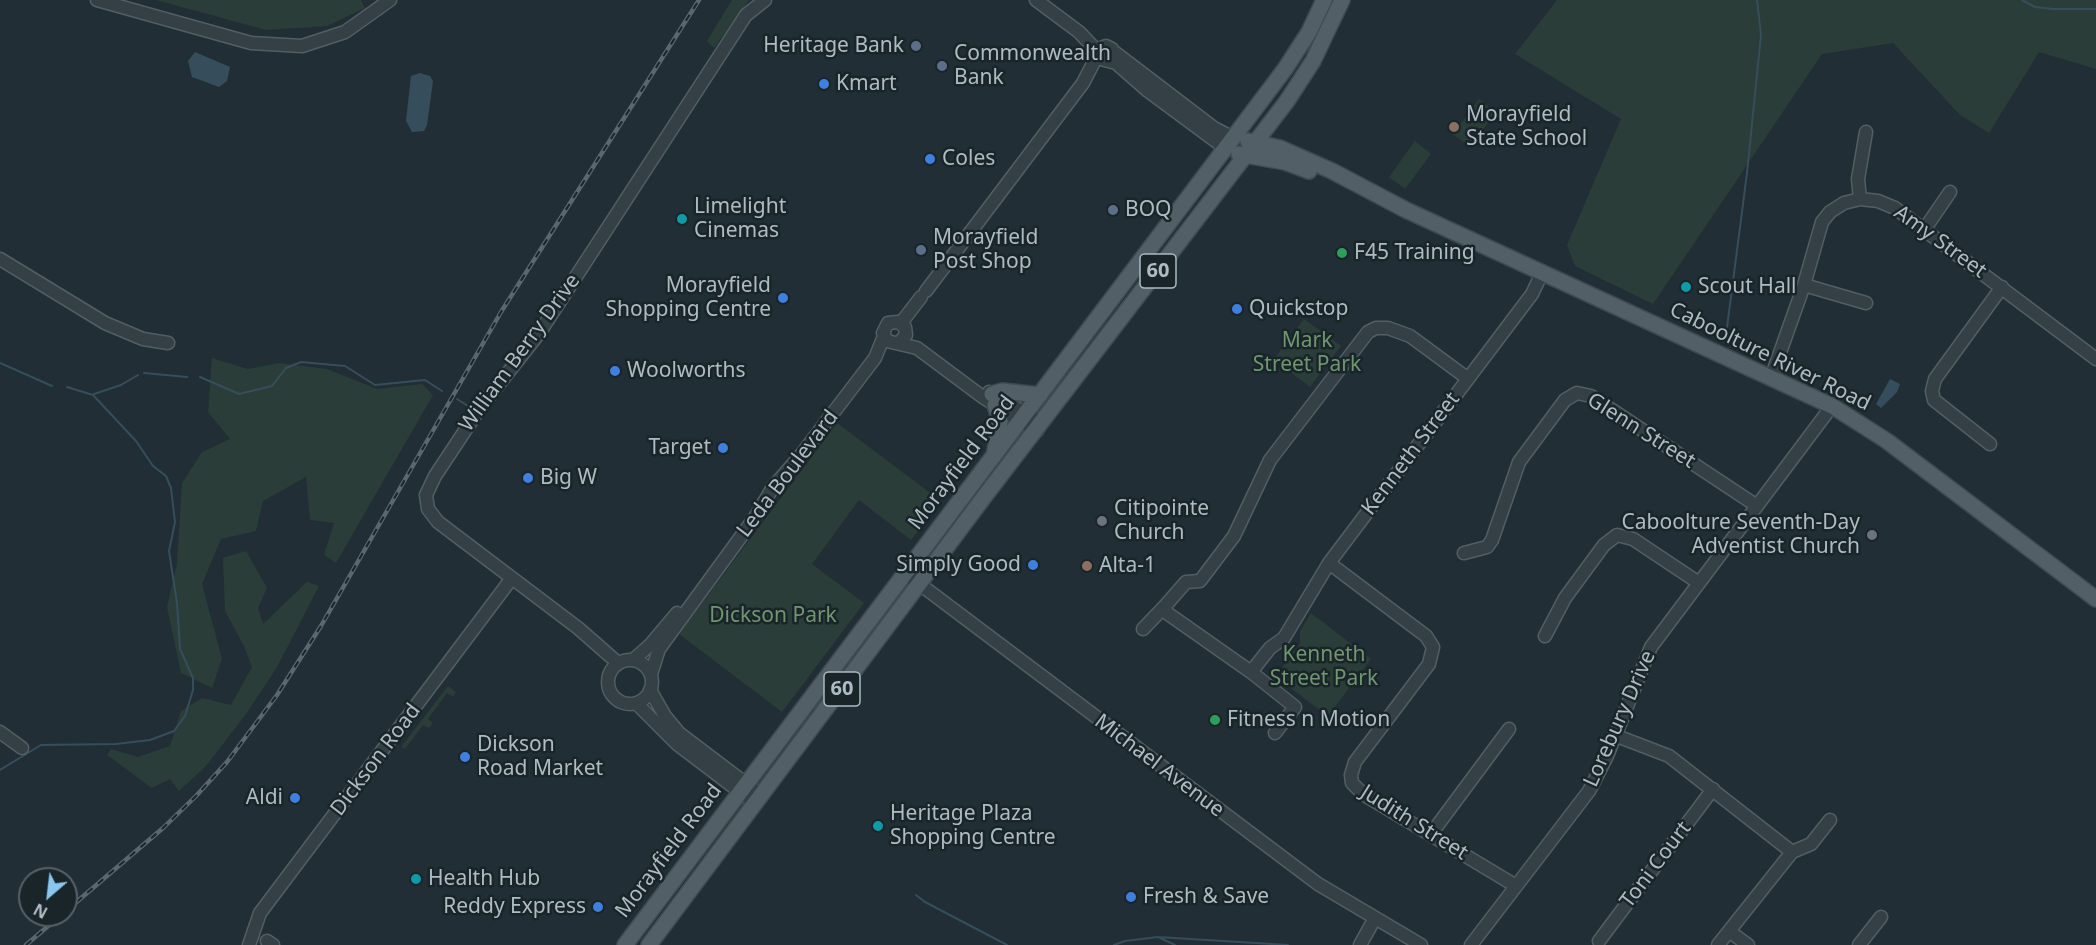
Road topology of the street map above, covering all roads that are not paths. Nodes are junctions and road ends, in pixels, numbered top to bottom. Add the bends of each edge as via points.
1 (97, 0) edge
2 (390, 0) edge
3 (765, 0) edge
4 (1036, 0) edge
5 (1324, 0) edge
6 (1342, 0) edge
7 (1105, 54) junction
8 (1866, 132) dead end
9 (1229, 143) junction
10 (1255, 143) junction
11 (1245, 156) junction
12 (1950, 192) dead end
13 (1860, 199) junction
14 (1394, 204) junction
15 (1924, 230) junction
16 (0, 259) edge
17 (1542, 273) junction
18 (1804, 285) junction
19 (2002, 287) junction
20 (1866, 303) dead end
21 (897, 335) junction
22 (168, 343) dead end
23 (2096, 359) edge
24 (1467, 378) junction
25 (1771, 378) junction
26 (1040, 394) junction
27 (993, 399) junction
28 (1832, 406) junction
29 (1023, 417) junction
30 (1039, 427) junction
31 (1990, 444) dead end
32 (994, 456) junction
33 (1757, 506) junction
34 (1464, 553) dead end
35 (1329, 563) junction
36 (905, 573) junction
37 (512, 579) junction
38 (1699, 583) junction
39 (919, 584) junction
40 (701, 590) junction
41 (2096, 600) edge
42 (1165, 606) junction
43 (1143, 629) dead end
44 (1545, 636) dead end
45 (633, 660) junction
46 (618, 663) junction
47 (1251, 672) junction
48 (651, 674) junction
49 (650, 690) junction
50 (636, 703) junction
51 (1509, 729) dead end
52 (0, 732) edge
53 (1275, 733) dead end
54 (1614, 735) junction
55 (22, 748) dead end
56 (743, 788) junction
57 (1713, 789) junction
58 (759, 800) junction
59 (1830, 820) dead end
60 (1431, 834) junction
61 (1792, 852) junction
62 (1516, 886) junction
63 (1881, 917) dead end
64 (1375, 918) junction
65 (1729, 931) junction
66 (1599, 941) dead end
67 (249, 945) edge
68 (625, 945) edge
69 (649, 945) edge
70 (1360, 945) edge
71 (1421, 945) edge
72 (1471, 945) edge
73 (1719, 945) edge
74 (1748, 945) edge
75 (1859, 945) edge

1 - 2 street via 251,43 302,46 345,32
3 - 37 street, William Berry Drive via 746,15 535,339 480,408 429,486 426,505 434,518
4 - 7 street
5 - 9 main road, Morayfield Road / 60 via 1293,57
6 - 10 main road, Morayfield Road / 60 via 1313,61
7 - 9 street
7 - 21 street, Leda Boulevard via 923,294
8 - 13 street via 1858,179
9 - 10 main road, Caboolture River Road
9 - 11 main road, Caboolture River Road
9 - 26 main road, Morayfield Road / 60
10 - 11 main road, Morayfield Road / 60
10 - 14 main road, Caboolture River Road via 1292,153
11 - 14 main road, Caboolture River Road via 1295,165
11 - 30 main road, Morayfield Road / 60
12 - 15 street
13 - 15 street, Amy Street via 1887,204
13 - 18 street via 1844,203 1822,222
14 - 17 main road, Caboolture River Road
15 - 19 street, Amy Street
16 - 22 street via 105,323 143,339
17 - 24 street, Kenneth Street via 1532,294
17 - 25 main road, Caboolture River Road
18 - 20 street
18 - 25 street
19 - 23 street, Amy Street
19 - 31 street via 1935,379 1932,391 1934,400
21 - 27 street
21 - 40 street, Leda Boulevard via 773,487
24 - 35 street, Kenneth Street
24 - 42 street via 1410,336 1388,328 1368,332 1270,460 1244,520 1200,581 1186,582
25 - 28 main road, Caboolture River Road
26 - 27 main road via 1002,391
26 - 29 main road, Morayfield Road / 60
27 - 29 street
27 - 32 main road via 1000,421
28 - 33 street, Lorebury Drive
28 - 41 main road, Caboolture River Road via 1887,441
29 - 30 street
29 - 32 main road, Morayfield Road / 60
30 - 39 main road, Morayfield Road / 60
32 - 36 main road, Morayfield Road / 60
33 - 34 street, Glenn Street via 1591,396 1577,393 1565,400 1518,462 1492,540 1487,547
33 - 38 street, Lorebury Drive
35 - 47 street, Kenneth Street via 1284,638 1270,648
35 - 60 street, Judith Street via 1426,636 1433,647 1429,664 1355,762 1350,775 1363,794
36 - 39 street, Michael Avenue
36 - 56 main road, Morayfield Road / 60
37 - 46 street, William Berry Drive
37 - 67 street, Dickson Road via 260,913
38 - 44 street via 1633,540 1610,538 1566,598
38 - 54 street, Lorebury Drive via 1651,647
39 - 58 main road, Morayfield Road / 60
39 - 64 street, Michael Avenue via 1318,884
40 - 45 street, Leda Boulevard
40 - 48 street, Leda Boulevard via 658,649
42 - 43 street
42 - 47 street via 1167,613
45 - 46 street
45 - 48 street via 644,664
46 - 50 street via 608,680 611,693 622,702
47 - 53 street via 1295,707
48 - 49 street
49 - 50 street
49 - 56 street via 679,733
50 - 56 street via 677,744
51 - 60 street
52 - 55 street
54 - 57 street via 1669,756
54 - 62 street, Lorebury Drive via 1589,791
56 - 58 street
56 - 68 main road, Morayfield Road / 60
57 - 61 street
57 - 66 street, Toni Court
58 - 69 main road, Morayfield Road / 60
59 - 61 street via 1811,844
60 - 62 street, Judith Street
61 - 65 street
62 - 72 street, Lorebury Drive
63 - 75 street
64 - 70 street
64 - 71 street, Michael Avenue
65 - 73 street
65 - 74 street

